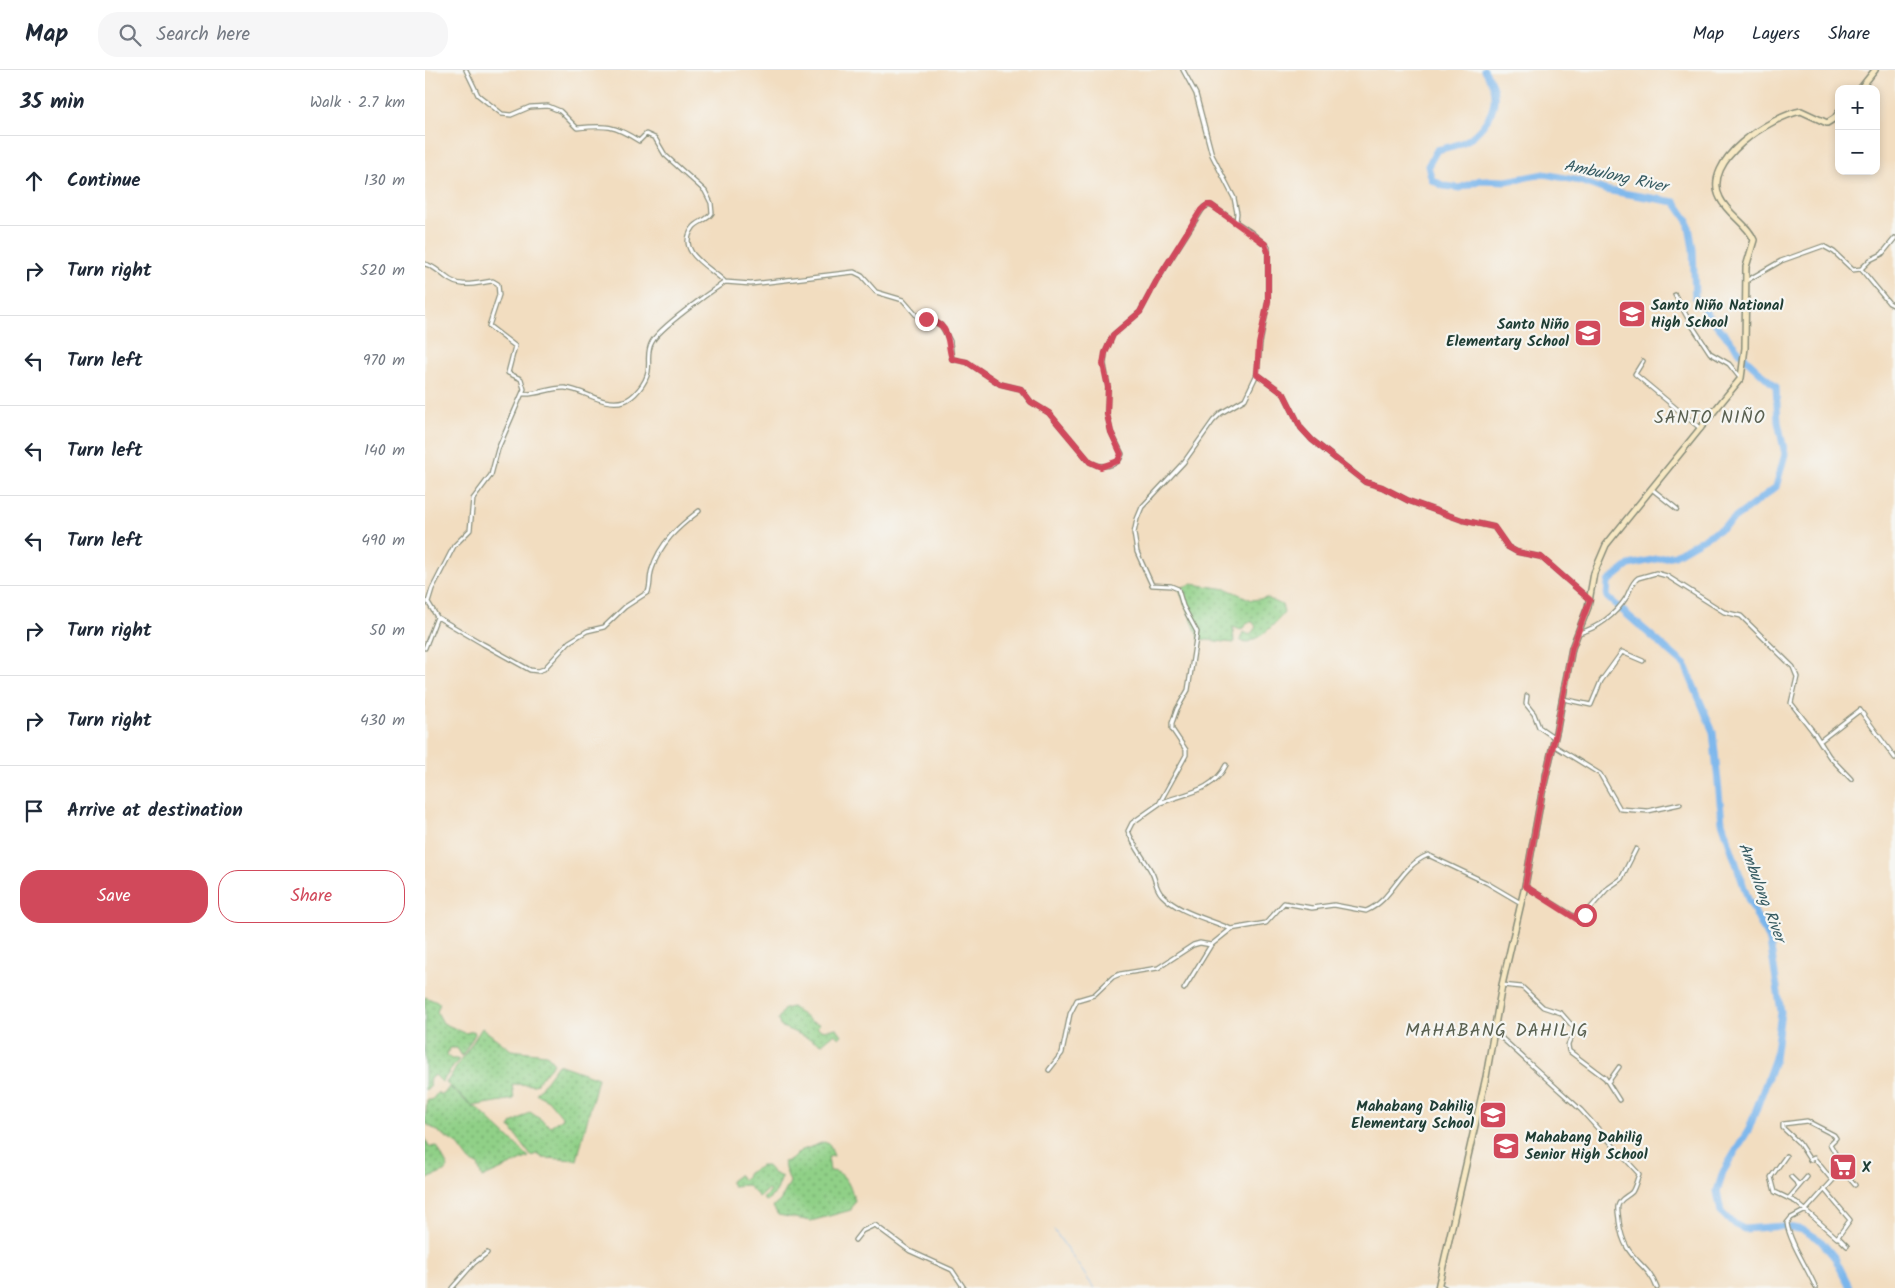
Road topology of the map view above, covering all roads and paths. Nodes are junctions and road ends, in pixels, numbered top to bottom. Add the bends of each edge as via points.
1 (466, 70) edge
2 (1183, 70) edge
3 (1875, 70) edge
4 (1863, 85) edge
5 (1835, 118) edge
6 (1236, 222) junction
7 (1895, 238) edge
8 (425, 264) edge
9 (1861, 269) junction
10 (1746, 281) junction
11 (725, 282) junction
12 (1675, 294) dead end
13 (1895, 306) edge
14 (1643, 361) dead end
15 (1257, 374) junction
16 (1741, 377) junction
17 (523, 394) junction
18 (1701, 430) junction
19 (1653, 490) junction
20 (1677, 509) dead end
21 (699, 511) dead end
22 (1590, 600) junction
23 (437, 617) junction
24 (1578, 633) junction
25 (425, 648) edge
26 (1643, 661) dead end
27 (1527, 696) dead end
28 (1563, 699) junction
29 (1555, 738) junction
30 (1820, 741) junction
31 (1553, 745) junction
32 (1895, 758) edge
33 (1226, 765) dead end
34 (1851, 779) dead end
35 (1159, 804) junction
36 (1680, 804) dead end
37 (1636, 850) dead end
38 (1525, 886) junction
39 (1521, 903) junction
40 (1231, 929) junction
41 (1211, 945) junction
42 (1502, 985) junction
43 (1183, 990) dead end
44 (1494, 1032) junction
45 (1619, 1067) dead end
46 (1049, 1070) dead end
47 (1609, 1081) junction
48 (1619, 1100) dead end
49 (1786, 1156) dead end
50 (1843, 1169) junction
51 (1791, 1177) dead end
52 (1807, 1177) dead end
53 (1832, 1180) junction
54 (1799, 1185) junction
55 (1855, 1185) dead end
56 (1824, 1189) junction
57 (1789, 1198) junction
58 (1806, 1210) junction
59 (1838, 1237) junction
60 (855, 1240) dead end
61 (1847, 1246) dead end
62 (487, 1253) dead end
63 (1439, 1287) edge
64 (452, 1288) edge
65 (964, 1288) edge
66 (1445, 1288) edge
67 (1657, 1288) edge
68 (1816, 1288) edge

1 - 11 street via 478,95 502,114 511,115 530,107 548,106 560,111 577,128 590,125 614,128 639,141 647,134 653,137 665,155 709,198 712,213 694,226 687,245 695,257
2 - 6 street via 1195,94 1213,155 1234,198
3 - 4 street
5 - 10 street via 1827,123 1801,111 1777,118 1731,152 1722,167 1716,182 1721,201 1754,240 1746,267
6 - 11 street via 1211,205 1204,207 1140,312 1109,340 1103,364 1108,387 1107,414 1121,454 1118,461 1101,467 1090,462 1049,413 1031,402 1021,389 1000,384 967,362 952,359 949,341 941,325 916,315 903,300 876,292 858,273 743,285
6 - 15 street via 1268,247 1268,301
7 - 9 street via 1882,254
8 - 17 street via 452,282 477,285 493,281 499,284 489,326 515,346 508,373 523,382
9 - 10 street via 1853,270 1823,246 1781,261
9 - 13 street
10 - 16 street
11 - 17 street via 658,334 649,348 646,378 628,399 607,402 564,388
12 - 16 street via 1711,353 1729,364
14 - 18 street via 1635,374
15 - 22 street via 1284,394 1301,428 1312,440 1365,482 1462,520 1494,527 1508,547 1541,557
15 - 35 street via 1245,399 1221,413 1184,462 1142,508 1134,533 1137,552 1152,585 1178,589 1197,632 1188,690 1172,723 1172,729 1187,755
16 - 18 street
17 - 23 street via 498,449 491,475 473,499 470,530 454,546 431,589 428,602
18 - 19 street
19 - 20 street
19 - 22 street via 1606,546 1594,573
21 - 23 street via 681,523 662,547 650,573 648,592 625,607 604,627 587,631 569,642 543,669 522,667
22 - 24 street
23 - 25 street
24 - 28 street via 1572,648
24 - 30 street via 1598,626 1615,611 1637,578 1661,573 1725,612 1741,616 1793,666 1797,677 1791,703
26 - 28 street via 1622,652 1601,681 1591,705
27 - 29 street via 1526,704 1539,727
28 - 29 street
29 - 31 street
30 - 32 street via 1860,710
30 - 34 street via 1829,756
31 - 36 street via 1600,774 1620,809 1648,811
31 - 38 street
33 - 35 street via 1210,786
35 - 40 street via 1132,823 1128,831 1152,872 1156,886 1162,895 1178,906
37 - 38 street via 1621,879 1607,889 1580,920
38 - 39 street
39 - 40 street via 1487,882 1428,855 1411,865 1378,904 1366,912 1333,905 1304,908 1289,902 1280,906 1266,923
39 - 42 street
40 - 41 street
41 - 43 street
41 - 46 street via 1193,945 1151,970 1120,974 1093,995 1077,1000 1070,1014 1062,1053
42 - 44 street
42 - 47 street via 1522,987 1543,1007 1561,1013 1575,1029 1568,1045 1569,1051
44 - 63 street
44 - 67 street via 1575,1104 1639,1174 1632,1192 1622,1198 1618,1206 1621,1232 1630,1255
45 - 47 street
47 - 48 street
49 - 57 street via 1771,1178 1775,1193
50 - 53 street
50 - 53 street via 1836,1163 1830,1146 1836,1138 1834,1135 1807,1120 1783,1124 1810,1160 1814,1158
50 - 55 street
51 - 54 street
52 - 54 street
53 - 56 street
54 - 57 street
56 - 58 street
56 - 59 street via 1850,1220
57 - 58 street
58 - 59 street via 1828,1232
58 - 68 street via 1787,1222 1789,1233
59 - 61 street
60 - 65 street via 862,1231 875,1225 909,1251 952,1270
62 - 64 street
63 - 66 street

